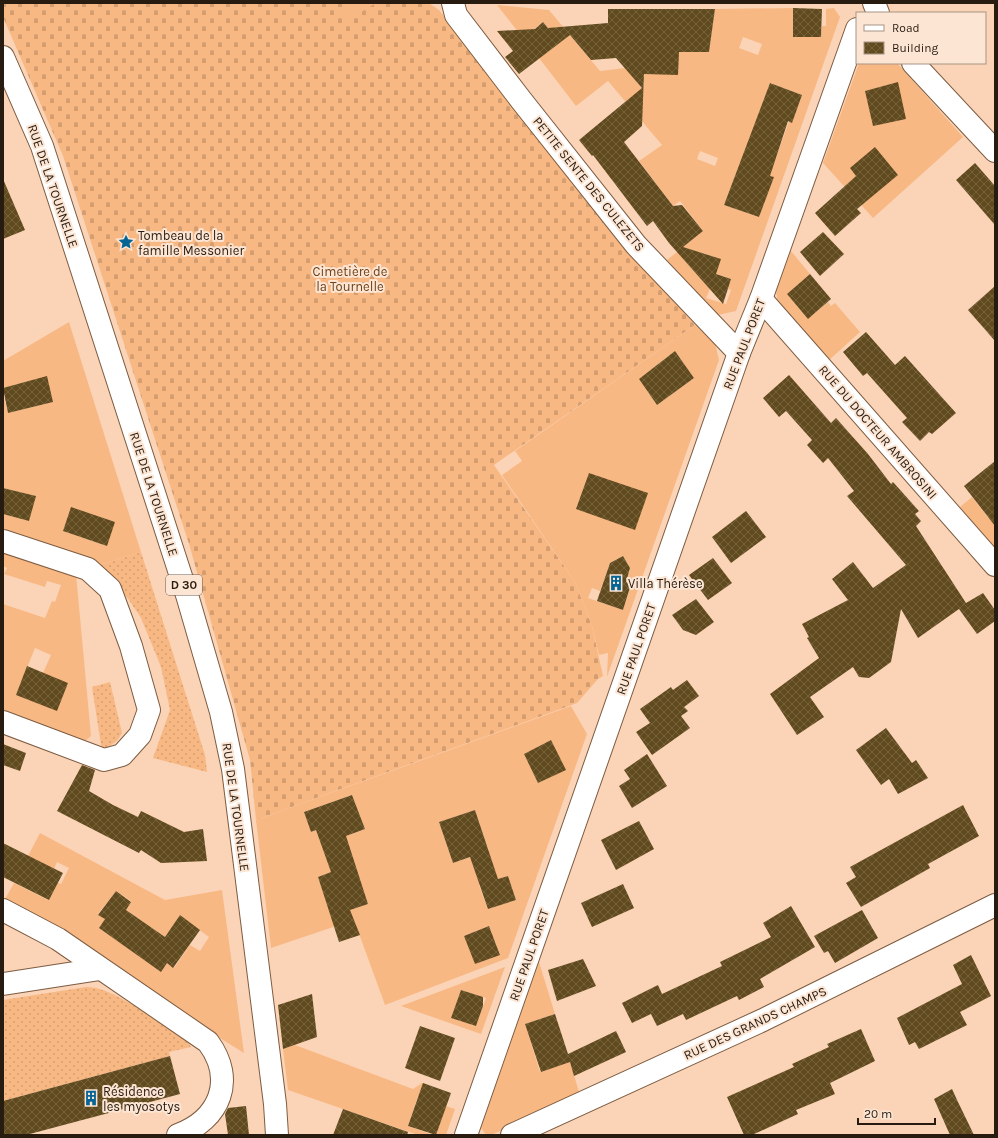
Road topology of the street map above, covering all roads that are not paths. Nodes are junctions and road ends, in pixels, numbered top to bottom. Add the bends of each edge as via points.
1 (453, 3) edge
2 (856, 32) edge
3 (3, 57) edge
4 (914, 64) edge
5 (995, 151) edge
6 (761, 298) junction
7 (740, 353) junction
8 (3, 541) edge
9 (995, 565) edge
10 (3, 722) edge
11 (995, 905) edge
12 (3, 910) edge
13 (100, 969) junction
14 (3, 984) edge
15 (178, 1135) edge
16 (276, 1135) edge
17 (466, 1135) edge
18 (512, 1135) edge

1 - 7 street, PETITE SENTE DES CULEZETS via 456,15 636,245
2 - 6 street, RUE PAUL PORET
3 - 16 street, RUE DE LA TOURNELLE / D 30 via 42,146 187,595 221,712 233,769 241,828 274,1096
4 - 5 street
6 - 7 street, RUE PAUL PORET
6 - 9 street, RUE DU DOCTEUR AMBROSINI
7 - 17 street, RUE PAUL PORET
8 - 10 street via 88,569 110,589 131,646 149,710 140,735 122,755 104,760
11 - 18 street, RUE DES GRANDS CHAMPS via 763,1020
12 - 13 street via 58,939
13 - 14 street
13 - 15 street via 198,1035 213,1050 218,1060 222,1082 216,1106 202,1124

